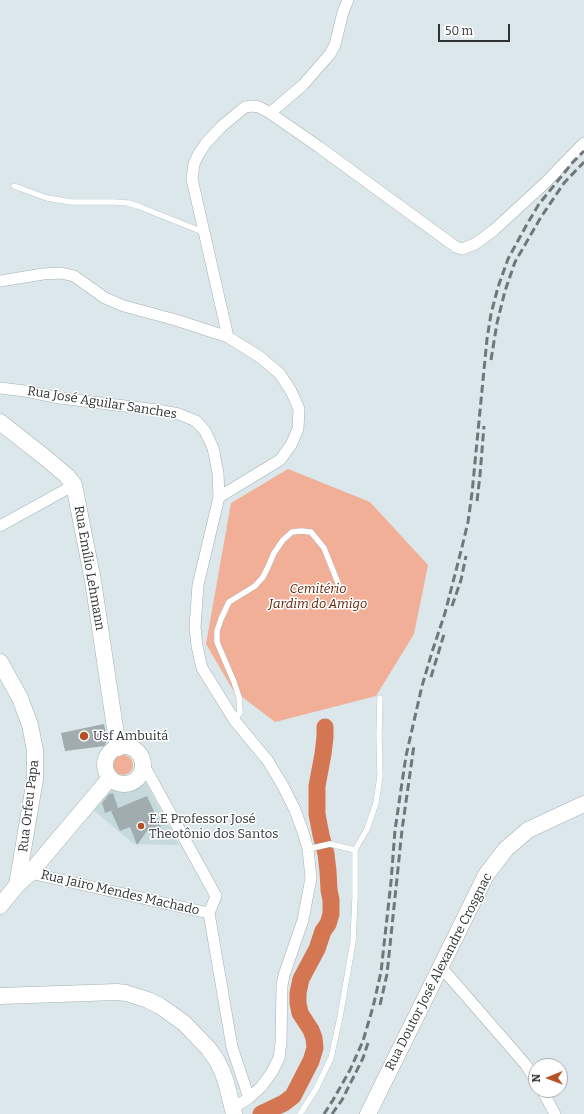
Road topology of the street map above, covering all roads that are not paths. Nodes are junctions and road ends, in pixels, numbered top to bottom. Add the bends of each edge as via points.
1 (348, 0) edge
2 (270, 113) junction
3 (584, 143) edge
4 (14, 186) dead end
5 (203, 232) junction
6 (0, 281) edge
7 (228, 337) junction
8 (0, 388) edge
9 (0, 422) edge
10 (74, 485) junction
11 (219, 497) junction
12 (0, 526) edge
13 (340, 588) dead end
14 (0, 662) edge
15 (380, 698) dead end
16 (235, 721) junction
17 (118, 748) junction
18 (145, 772) junction
19 (110, 778) junction
20 (584, 804) edge
21 (313, 848) junction
22 (355, 850) junction
23 (30, 872) junction
24 (17, 885) junction
25 (0, 906) edge
26 (209, 913) junction
27 (441, 966) junction
28 (0, 996) edge
29 (528, 1068) edge
30 (249, 1098) junction
31 (546, 1098) edge
32 (234, 1111) edge
33 (300, 1114) edge
34 (368, 1114) edge
35 (555, 1114) edge

1 - 2 street via 335,46 330,54 304,85
2 - 3 street via 462,249 475,244 494,230
2 - 5 street via 259,107 245,107 222,126 198,156 192,179
4 - 5 lane via 47,198 71,202 128,203
5 - 7 street
6 - 7 street via 61,272 74,276 105,298 124,306
7 - 11 street via 260,357 280,374 292,391 299,409 298,430 292,445 280,460
8 - 11 street, Rua José Aguilar Sanches via 157,410 179,414 196,421 205,430 213,448
9 - 10 main road via 67,476
10 - 12 street
10 - 17 main road, Rua Emílio Lehmann via 93,581
11 - 16 street, Rua José Aguilar Sanches via 198,585 195,627 202,668
13 - 16 lane via 324,548 311,532 292,532 274,553 263,577 255,586 229,602 217,631 217,642 239,697 240,712
14 - 24 main road, Rua Orfeu Papa via 20,698 30,725 35,750 35,779
15 - 22 lane via 380,776 376,803
16 - 21 street, Rua José Aguilar Sanches via 268,761
17 - 18 main road via 131,748 141,756
17 - 19 main road via 106,759 106,770
18 - 19 main road via 130,783 118,783
18 - 26 street, Rua Jairo Mendes Machado via 216,896
19 - 23 main road
20 - 27 main road, Rua Doutor José Alexandre Crosgnac via 528,830 506,848 486,875
21 - 22 lane via 330,844
21 - 30 street, Rua José Aguilar Sanches via 311,878 303,920 282,986 279,1058 272,1072
22 - 33 lane via 353,942 340,1017 331,1058
23 - 24 main road
23 - 26 street, Rua Jairo Mendes Machado
24 - 25 main road
26 - 30 street, Rua Jairo Mendes Machado via 232,1047
27 - 29 street
27 - 34 main road, Rua Doutor José Alexandre Crosgnac
28 - 32 main road via 117,992 148,1000 184,1023 208,1048 222,1071
30 - 32 street, Rua José Aguilar Sanches
31 - 35 street

